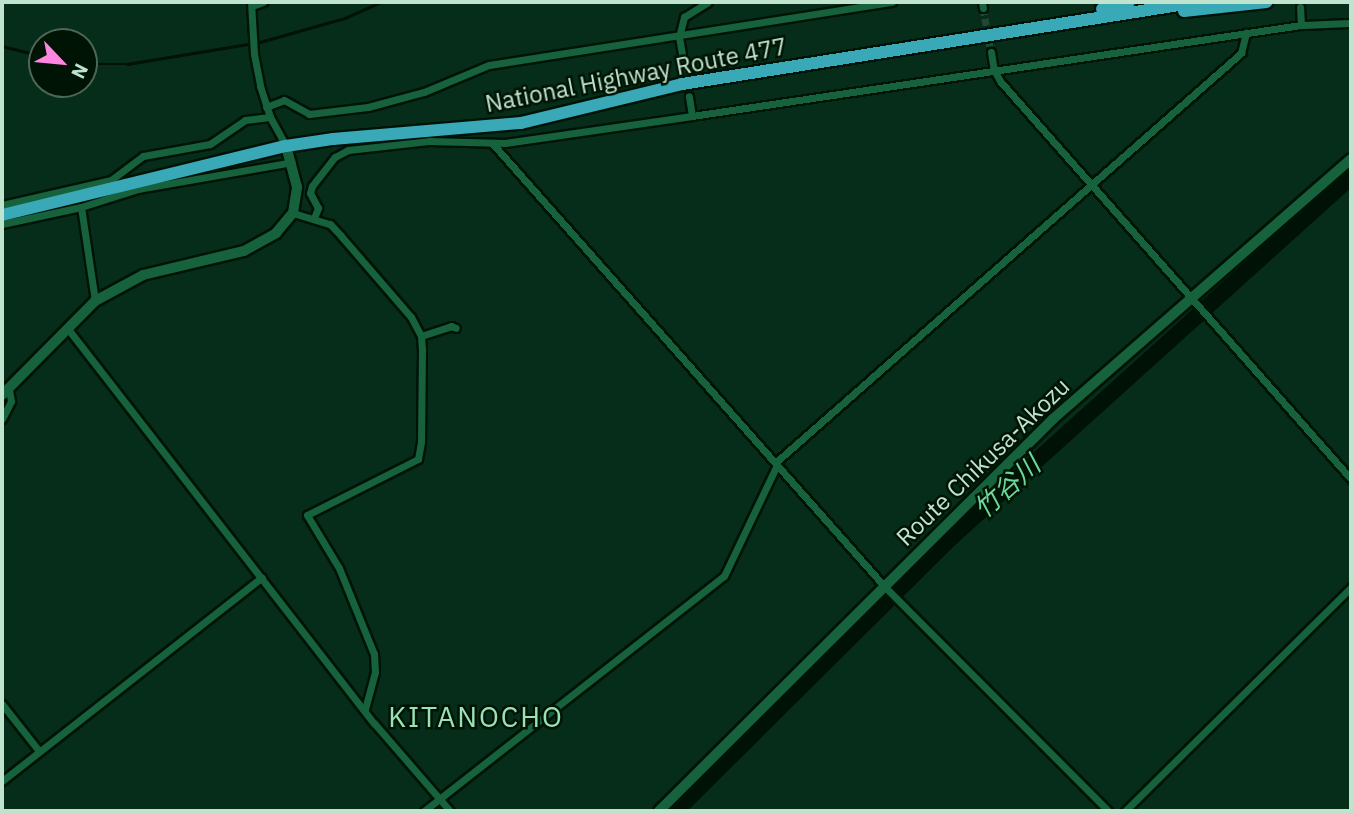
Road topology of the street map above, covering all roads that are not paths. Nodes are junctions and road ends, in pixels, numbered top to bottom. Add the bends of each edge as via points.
1 (263, 2) edge
2 (708, 2) edge
3 (892, 2) edge
4 (1129, 2) edge
5 (1198, 2) edge
6 (1267, 2) edge
7 (252, 4) edge
8 (1300, 7) dead end
9 (1351, 23) edge
10 (1051, 24) junction
11 (1301, 25) junction
12 (1246, 33) junction
13 (679, 37) junction
14 (991, 52) tunnel mouth
15 (682, 54) tunnel mouth
16 (994, 70) junction
17 (690, 96) tunnel mouth
18 (266, 107) junction
19 (692, 116) junction
20 (270, 117) junction
21 (492, 142) junction
22 (286, 146) junction
23 (1351, 159) edge
24 (293, 162) junction
25 (1091, 184) junction
26 (2, 205) edge
27 (81, 207) junction
28 (293, 213) junction
29 (2, 215) edge
30 (314, 218) junction
31 (2, 224) edge
32 (1192, 297) junction
33 (95, 301) junction
34 (456, 328) dead end
35 (68, 329) junction
36 (421, 336) junction
37 (5, 392) edge
38 (2, 419) edge
39 (776, 464) junction
40 (1351, 479) edge
41 (262, 577) junction
42 (885, 587) junction
43 (1351, 587) edge
44 (2, 704) edge
45 (365, 709) junction
46 (39, 751) junction
47 (2, 781) edge
48 (438, 800) junction
49 (424, 811) edge
50 (450, 811) edge
51 (659, 811) edge
52 (1108, 811) edge
53 (1125, 811) edge

1 - 7 street
2 - 13 street via 684,17
3 - 13 street
4 - 10 highway
5 - 10 highway, National Highway Route 477
6 - 10 highway
7 - 18 street via 254,54
8 - 11 street
9 - 11 street
10 - 22 highway, National Highway Route 477 via 682,84 521,123
11 - 12 street
12 - 16 street
12 - 25 street via 1241,53
13 - 15 street
13 - 18 street via 489,65 424,92 369,107 309,114 284,100
14 - 16 street
16 - 19 street
16 - 25 street
17 - 19 street
18 - 20 street
19 - 21 street via 546,139
20 - 22 street
20 - 26 street via 245,120 210,144 143,156 111,180
21 - 30 street via 429,141 348,150 335,157 312,186 310,193 318,208
21 - 39 street
22 - 24 street
22 - 29 highway, National Highway Route 477
23 - 32 main road, Route Chikusa-Akozu
24 - 27 street via 138,189
24 - 28 street via 297,187
25 - 32 street
25 - 39 street
27 - 31 street
27 - 33 street
28 - 30 street
28 - 33 street via 276,233 244,251 143,275
30 - 36 street via 330,224 341,236 411,317
32 - 40 street
32 - 42 main road, Route Chikusa-Akozu via 1053,419
33 - 35 street
34 - 36 street
35 - 37 street
35 - 41 street
36 - 45 street via 418,459 306,515 339,569 374,654
37 - 38 street via 11,401
39 - 42 street
39 - 48 street via 724,576
41 - 45 street
41 - 46 street
42 - 51 main road, Route Chikusa-Akozu
42 - 52 street
43 - 53 street
44 - 46 street
45 - 48 street
46 - 47 street
48 - 49 street
48 - 50 street

